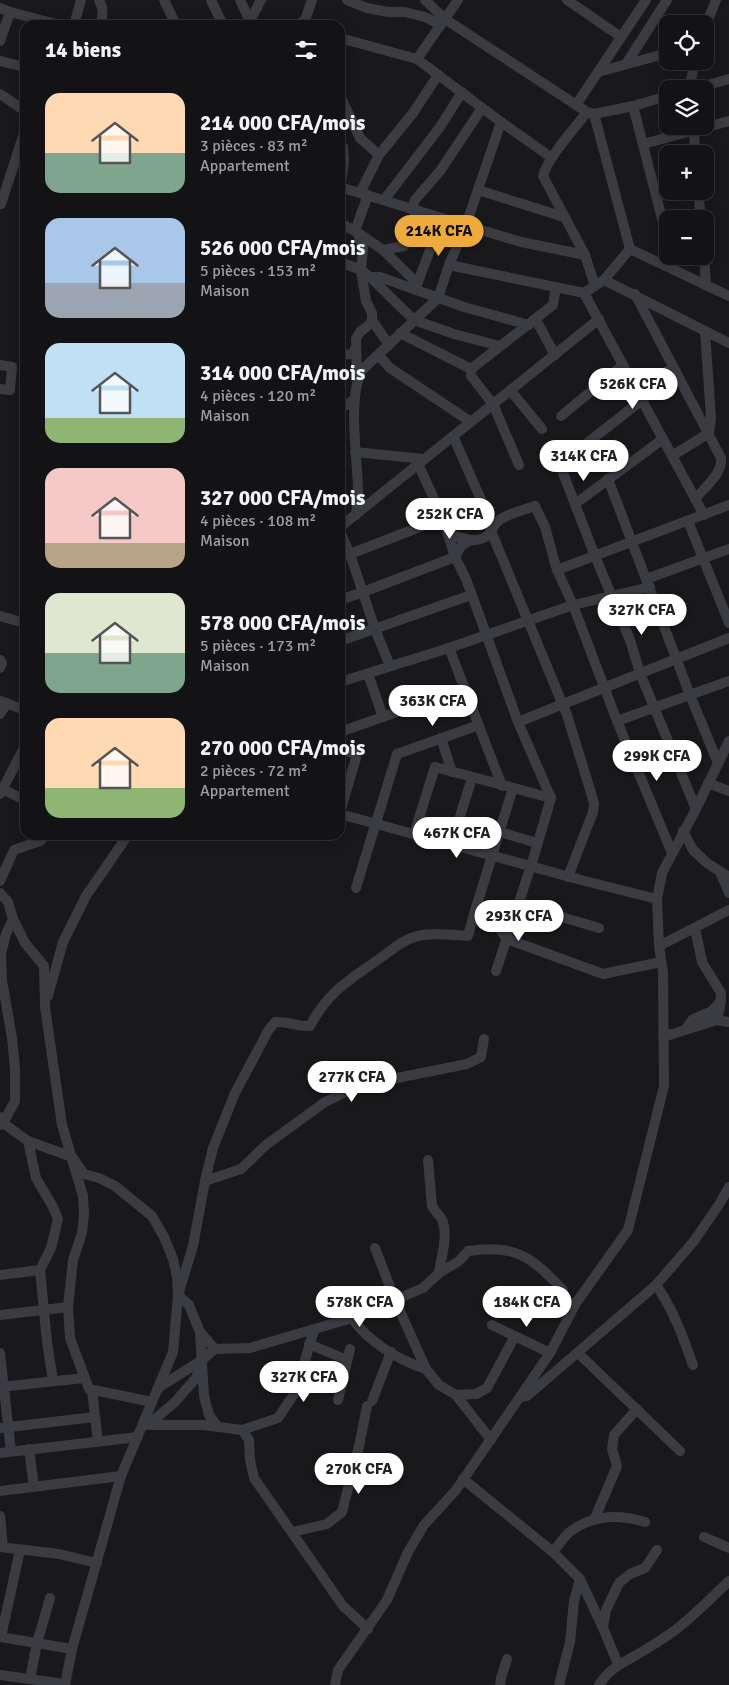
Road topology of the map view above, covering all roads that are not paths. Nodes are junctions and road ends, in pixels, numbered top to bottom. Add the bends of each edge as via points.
1 (81, 0) edge
2 (99, 0) edge
3 (164, 0) edge
4 (210, 0) edge
5 (240, 0) edge
6 (261, 0) edge
7 (312, 0) edge
8 (347, 0) edge
9 (425, 0) edge
10 (458, 0) edge
11 (567, 0) edge
12 (646, 0) edge
13 (667, 0) edge
14 (716, 0) edge
15 (5, 10) edge
16 (710, 15) edge
17 (42, 20) edge
18 (75, 20) edge
19 (102, 20) edge
20 (174, 20) edge
21 (220, 20) edge
22 (250, 20) edge
23 (252, 20) edge
24 (304, 20) edge
25 (443, 22) junction
26 (621, 37) junction
27 (345, 39) edge
28 (0, 41) edge
29 (659, 55) edge
30 (417, 59) junction
31 (0, 61) edge
32 (626, 64) junction
33 (20, 66) edge
34 (598, 72) junction
35 (438, 75) junction
36 (729, 79) edge
37 (714, 83) edge
38 (462, 92) junction
39 (0, 94) edge
40 (659, 99) edge
41 (576, 105) junction
42 (633, 106) junction
43 (20, 108) edge
44 (482, 108) junction
45 (345, 113) edge
46 (590, 113) junction
47 (729, 121) edge
48 (501, 122) junction
49 (714, 125) edge
50 (667, 135) edge
51 (360, 138) junction
52 (643, 144) junction
53 (20, 145) edge
54 (345, 146) edge
55 (379, 155) junction
56 (552, 158) junction
57 (345, 189) edge
58 (478, 190) junction
59 (364, 194) junction
60 (384, 200) junction
61 (0, 204) edge
62 (414, 210) junction
63 (660, 210) edge
64 (564, 217) junction
65 (442, 218) junction
66 (466, 225) junction
67 (345, 226) edge
68 (355, 231) junction
69 (630, 249) junction
70 (383, 250) junction
71 (584, 255) junction
72 (345, 264) edge
73 (449, 265) junction
74 (673, 265) edge
75 (705, 265) edge
76 (361, 270) junction
77 (674, 270) junction
78 (370, 277) junction
79 (600, 283) junction
80 (706, 285) junction
81 (416, 286) junction
82 (556, 287) junction
83 (584, 293) junction
84 (635, 294) junction
85 (729, 296) edge
86 (438, 298) junction
87 (599, 319) junction
88 (372, 320) junction
89 (414, 320) junction
90 (532, 322) junction
91 (706, 330) junction
92 (400, 333) junction
93 (729, 343) edge
94 (389, 345) junction
95 (500, 346) junction
96 (356, 349) junction
97 (345, 355) edge
98 (555, 355) junction
99 (379, 356) junction
100 (0, 365) edge
101 (624, 365) junction
102 (674, 368) junction
103 (471, 369) junction
104 (357, 381) junction
105 (635, 387) junction
106 (0, 389) edge
107 (510, 390) junction
108 (355, 398) junction
109 (642, 400) junction
110 (493, 404) junction
111 (345, 405) edge
112 (561, 416) dead end
113 (471, 422) junction
114 (542, 429) dead end
115 (709, 434) junction
116 (453, 436) junction
117 (663, 439) junction
118 (577, 451) dead end
119 (356, 452) junction
120 (725, 454) edge
121 (672, 456) junction
122 (421, 462) junction
123 (519, 464) dead end
124 (563, 473) dead end
125 (608, 479) junction
126 (695, 499) junction
127 (575, 504) junction
128 (729, 505) edge
129 (356, 515) junction
130 (704, 515) junction
131 (443, 518) junction
132 (688, 521) junction
133 (345, 523) edge
134 (492, 531) junction
135 (448, 534) junction
136 (469, 541) junction
137 (632, 542) junction
138 (345, 543) edge
139 (729, 549) edge
140 (350, 554) junction
141 (595, 556) junction
142 (455, 557) junction
143 (703, 558) junction
144 (557, 570) junction
145 (648, 583) junction
146 (363, 592) junction
147 (471, 595) junction
148 (612, 595) junction
149 (345, 598) edge
150 (573, 605) junction
151 (0, 616) edge
152 (529, 621) junction
153 (20, 622) edge
154 (729, 623) edge
155 (375, 629) junction
156 (487, 634) junction
157 (729, 638) edge
158 (345, 640) edge
159 (449, 648) junction
160 (677, 659) junction
161 (0, 660) edge
162 (390, 666) junction
163 (0, 668) edge
164 (368, 674) junction
165 (640, 674) junction
166 (345, 681) edge
167 (729, 681) edge
168 (604, 687) junction
169 (465, 688) junction
170 (690, 695) junction
171 (3, 702) edge
172 (562, 704) junction
173 (654, 707) junction
174 (20, 708) edge
175 (0, 714) edge
176 (383, 717) junction
177 (617, 721) junction
178 (518, 722) junction
179 (479, 725) junction
180 (345, 730) edge
181 (441, 738) junction
182 (729, 741) edge
183 (345, 750) edge
184 (20, 755) edge
185 (718, 763) junction
186 (452, 772) junction
187 (472, 778) junction
188 (708, 783) junction
189 (502, 786) junction
190 (513, 788) junction
191 (1, 790) edge
192 (729, 791) edge
193 (345, 796) edge
194 (20, 798) edge
195 (551, 798) junction
196 (696, 809) junction
197 (345, 815) edge
198 (376, 824) junction
199 (683, 831) junction
200 (500, 832) junction
201 (414, 834) junction
202 (41, 840) edge
203 (125, 840) edge
204 (537, 843) junction
205 (451, 845) junction
206 (672, 853) junction
207 (493, 856) junction
208 (531, 866) junction
209 (724, 874) edge
210 (568, 877) junction
211 (0, 881) edge
212 (356, 888) dead end
213 (0, 892) edge
214 (729, 893) edge
215 (657, 899) junction
216 (518, 904) junction
217 (729, 910) edge
218 (474, 914) junction
219 (13, 919) junction
220 (599, 928) dead end
221 (695, 928) junction
222 (507, 939) junction
223 (659, 946) junction
224 (1, 955) edge
225 (661, 962) junction
226 (496, 971) dead end
227 (721, 1001) junction
228 (45, 1007) junction
229 (717, 1020) junction
230 (729, 1022) edge
231 (685, 1030) junction
232 (663, 1036) junction
233 (484, 1039) dead end
234 (1, 1122) edge
235 (28, 1141) junction
236 (72, 1157) junction
237 (428, 1160) dead end
238 (205, 1180) junction
239 (729, 1187) edge
240 (375, 1248) dead end
241 (40, 1270) junction
242 (439, 1274) junction
243 (0, 1275) edge
244 (656, 1285) junction
245 (563, 1290) dead end
246 (178, 1295) junction
247 (396, 1300) junction
248 (68, 1307) junction
249 (44, 1310) junction
250 (0, 1314) edge
251 (352, 1318) junction
252 (492, 1326) dead end
253 (314, 1330) junction
254 (200, 1332) junction
255 (515, 1336) junction
256 (309, 1344) junction
257 (215, 1349) junction
258 (350, 1349) dead end
259 (390, 1352) junction
260 (0, 1353) edge
261 (578, 1353) junction
262 (550, 1354) junction
263 (202, 1360) junction
264 (347, 1360) junction
265 (694, 1364) dead end
266 (426, 1369) junction
267 (84, 1378) junction
268 (53, 1381) junction
269 (2, 1387) edge
270 (158, 1388) junction
271 (92, 1390) junction
272 (456, 1395) junction
273 (519, 1397) junction
274 (338, 1400) dead end
275 (152, 1402) junction
276 (637, 1409) junction
277 (95, 1417) junction
278 (146, 1425) junction
279 (218, 1426) junction
280 (4, 1427) edge
281 (242, 1430) junction
282 (138, 1437) junction
283 (491, 1440) junction
284 (98, 1442) junction
285 (29, 1449) junction
286 (11, 1451) junction
287 (680, 1451) dead end
288 (0, 1453) edge
289 (121, 1476) junction
290 (464, 1479) junction
291 (34, 1487) junction
292 (0, 1491) edge
293 (0, 1516) edge
294 (595, 1518) junction
295 (645, 1522) dead end
296 (293, 1532) junction
297 (704, 1537) dead end
298 (2, 1546) edge
299 (729, 1548) edge
300 (20, 1550) junction
301 (656, 1550) dead end
302 (554, 1552) junction
303 (97, 1563) junction
304 (580, 1579) junction
305 (729, 1581) edge
306 (50, 1598) dead end
307 (603, 1628) junction
308 (368, 1629) junction
309 (0, 1637) edge
310 (37, 1643) junction
311 (72, 1649) junction
312 (507, 1659) dead end
313 (618, 1664) junction
314 (0, 1675) edge
315 (30, 1680) junction
316 (65, 1685) edge
317 (335, 1685) edge
318 (500, 1685) edge
319 (559, 1685) edge
320 (599, 1685) edge

1 - 18 street
2 - 19 street via 104,13
3 - 20 street
4 - 21 street
5 - 22 street
6 - 23 street
7 - 24 street
8 - 25 street via 368,8 405,12
9 - 25 street
10 - 25 street
11 - 26 street
12 - 26 street
13 - 32 street
14 - 16 street
15 - 17 street
15 - 28 street
25 - 30 street
25 - 41 street
26 - 34 street
27 - 30 street
29 - 32 street
30 - 35 street
31 - 33 street
32 - 34 street
34 - 41 street
35 - 38 street
35 - 55 street via 414,113
36 - 37 street
38 - 44 street
38 - 60 street via 440,128
39 - 43 street
40 - 42 street
41 - 46 street
42 - 46 street
42 - 52 street
44 - 48 street
44 - 62 street via 440,171 415,200
45 - 51 street
46 - 56 street
46 - 69 street
47 - 49 street
48 - 56 street
48 - 58 street
50 - 52 street
51 - 54 street
51 - 55 street
52 - 63 street
53 - 61 street
55 - 59 street
56 - 64 street via 543,176
57 - 59 street
58 - 64 street
58 - 66 street
59 - 60 street
59 - 68 street
60 - 62 street
62 - 65 street
62 - 70 street via 404,246
64 - 71 street
65 - 66 street
65 - 81 street
66 - 71 street via 522,242
66 - 73 street
67 - 68 street
68 - 70 street
68 - 76 street via 363,249
69 - 77 street
69 - 79 street
70 - 81 street
71 - 79 street
72 - 76 street
73 - 82 street
73 - 86 street
74 - 77 street
75 - 80 street
76 - 78 street
76 - 88 street
77 - 80 street
78 - 81 street
78 - 89 street
79 - 83 street
79 - 84 street
80 - 85 street
81 - 86 street
82 - 83 street
82 - 90 street via 553,305
83 - 87 street
84 - 91 street
84 - 102 street
86 - 89 street
86 - 90 street
87 - 98 street
87 - 101 street
88 - 94 street
88 - 96 street via 356,339
89 - 92 street
89 - 95 street
90 - 95 street
90 - 98 street
91 - 93 street
91 - 115 street
92 - 94 street
92 - 103 street
94 - 99 street
95 - 103 street
96 - 97 street via 352,354
96 - 104 street
98 - 107 street
99 - 104 street via 361,371
99 - 113 street via 390,368
100 - 106 street via 12,367 10,390
101 - 105 street
101 - 112 street
102 - 105 street
102 - 115 street
103 - 110 street via 471,376
104 - 108 street
105 - 109 street
107 - 110 street
107 - 114 street
108 - 111 street
108 - 119 street
109 - 117 street
109 - 118 street
110 - 113 street
110 - 123 street
113 - 116 street
115 - 120 street
115 - 121 street
116 - 122 street
116 - 134 street
117 - 121 street
117 - 125 street
119 - 122 street
119 - 129 street via 359,490
120 - 126 street via 720,471
121 - 126 street
122 - 129 street
122 - 131 street
124 - 127 street
125 - 127 street
125 - 137 street
126 - 130 street
127 - 141 street
128 - 130 street
129 - 133 street
130 - 132 street
131 - 135 street
131 - 140 street
132 - 137 street
132 - 143 street
134 - 136 street via 483,538
134 - 144 street via 496,522 506,516 535,506 545,527
134 - 152 street
135 - 136 street
135 - 142 street
136 - 142 street via 461,546
137 - 141 street
137 - 145 street
138 - 140 street
139 - 143 street
140 - 146 street
141 - 144 street
141 - 148 street
142 - 146 street
142 - 147 street
143 - 145 street
143 - 154 street
144 - 150 street
145 - 148 street
145 - 160 street
146 - 149 street
146 - 155 street
147 - 155 street
147 - 156 street
148 - 150 street
148 - 165 street
150 - 152 street
150 - 168 street
151 - 153 street
152 - 156 street
152 - 172 street
155 - 158 street
155 - 162 street
156 - 159 street
156 - 178 street
157 - 160 street
159 - 162 street
159 - 169 street
160 - 165 street
160 - 170 street
161 - 163 street
162 - 164 street
164 - 166 street
164 - 176 street
165 - 168 street
165 - 173 street
167 - 170 street
168 - 172 street
168 - 177 street
169 - 176 street
169 - 179 street
170 - 173 street
170 - 185 street
171 - 174 street
171 - 175 street
172 - 178 street
172 - 210 street via 594,804
173 - 177 street
173 - 196 street
176 - 180 street
177 - 206 street
178 - 195 street
179 - 181 street
179 - 189 street
181 - 186 street
181 - 198 street via 397,754
182 - 185 street
183 - 193 street via 355,754 356,758
184 - 191 street
185 - 188 street
186 - 187 street
186 - 201 street via 435,767
187 - 189 street
187 - 205 street
188 - 192 street
188 - 196 street
189 - 190 street
190 - 195 street
190 - 200 street
191 - 194 street
195 - 204 street
196 - 199 street
197 - 198 street
198 - 201 street
198 - 212 street
199 - 206 street
199 - 209 street via 693,850
200 - 204 street
200 - 207 street
201 - 205 street
202 - 211 street via 14,850
203 - 228 street via 86,896 63,942
204 - 208 street
205 - 207 street
206 - 215 street via 662,873
207 - 208 street
207 - 218 street
208 - 210 street
208 - 216 street
209 - 214 street
210 - 215 street
213 - 219 street via 8,902
215 - 223 street
216 - 220 street
216 - 222 street
217 - 221 street
218 - 222 street via 494,922
218 - 238 street via 468,936 420,935 406,940 346,981 318,1011 310,1026 275,1022 234,1093
219 - 224 street
219 - 228 street via 25,943 44,966
221 - 223 street
221 - 227 street via 702,962 722,993
222 - 225 street via 603,974
222 - 226 street
223 - 225 street
224 - 234 street via 15,1069 15,1101
225 - 232 street
227 - 229 street
227 - 231 street via 712,1010 693,1019
228 - 236 street via 62,1125
229 - 230 street
229 - 231 street
231 - 232 street
232 - 262 street via 664,1086 628,1230 576,1303
233 - 238 street via 481,1058 477,1061 351,1090 325,1102 266,1145 241,1169
234 - 235 street
235 - 236 street
235 - 241 street via 36,1178 58,1218 51,1248
236 - 246 street via 84,1174 115,1186 152,1216 173,1259
236 - 248 street via 83,1196 84,1214 73,1260
237 - 242 street via 432,1206 443,1220 445,1237
238 - 246 street via 193,1246
239 - 244 street via 694,1240
240 - 247 street
241 - 243 street
241 - 249 street
242 - 245 street via 468,1251 512,1250 544,1271
242 - 247 street via 422,1288
244 - 261 street
244 - 265 street via 668,1302
246 - 254 street via 189,1304
246 - 270 street via 173,1352
247 - 251 street
247 - 266 street
248 - 249 street
248 - 267 street via 70,1338
249 - 250 street
249 - 268 street
251 - 253 street
251 - 259 street via 359,1329
252 - 255 street
253 - 256 street
253 - 257 street via 250,1348
254 - 257 street
254 - 263 street
255 - 262 street
255 - 272 street via 487,1388 476,1394
256 - 264 street
256 - 281 street via 296,1391 278,1418
257 - 263 street
258 - 264 street
259 - 266 street
259 - 296 street via 369,1403 342,1512 327,1524
260 - 269 street
261 - 273 street via 527,1396
261 - 276 street
262 - 273 street
263 - 270 street
263 - 278 street via 196,1378 176,1402
263 - 279 street via 208,1415
264 - 274 street
266 - 272 street via 439,1385
267 - 268 street
267 - 271 street
268 - 269 street
269 - 280 street
270 - 275 street
271 - 275 street
271 - 277 street
272 - 283 street
273 - 283 street
275 - 278 street
276 - 287 street
276 - 294 street via 614,1435 612,1449 618,1466
277 - 280 street
277 - 284 street
278 - 279 street
278 - 282 street
279 - 281 street
280 - 286 street
281 - 296 street via 249,1440 254,1478
282 - 284 street
282 - 289 street
283 - 290 street
284 - 285 street
285 - 286 street
285 - 291 street
286 - 288 street
289 - 291 street
289 - 303 street
290 - 302 street
290 - 308 street via 420,1532 387,1600
291 - 292 street
293 - 298 street
294 - 295 street via 630,1517
294 - 302 street via 570,1531
296 - 308 street via 343,1606
297 - 299 street
298 - 300 street
300 - 303 street via 60,1554
300 - 309 street
301 - 307 street via 645,1568 619,1583 606,1610
302 - 304 street
303 - 311 street
304 - 307 street
304 - 319 street
305 - 313 street via 672,1632
306 - 310 street
307 - 313 street
308 - 317 street via 338,1670
309 - 310 street
310 - 311 street
310 - 315 street
311 - 316 street
312 - 318 street
313 - 320 street
314 - 315 street
315 - 316 street

